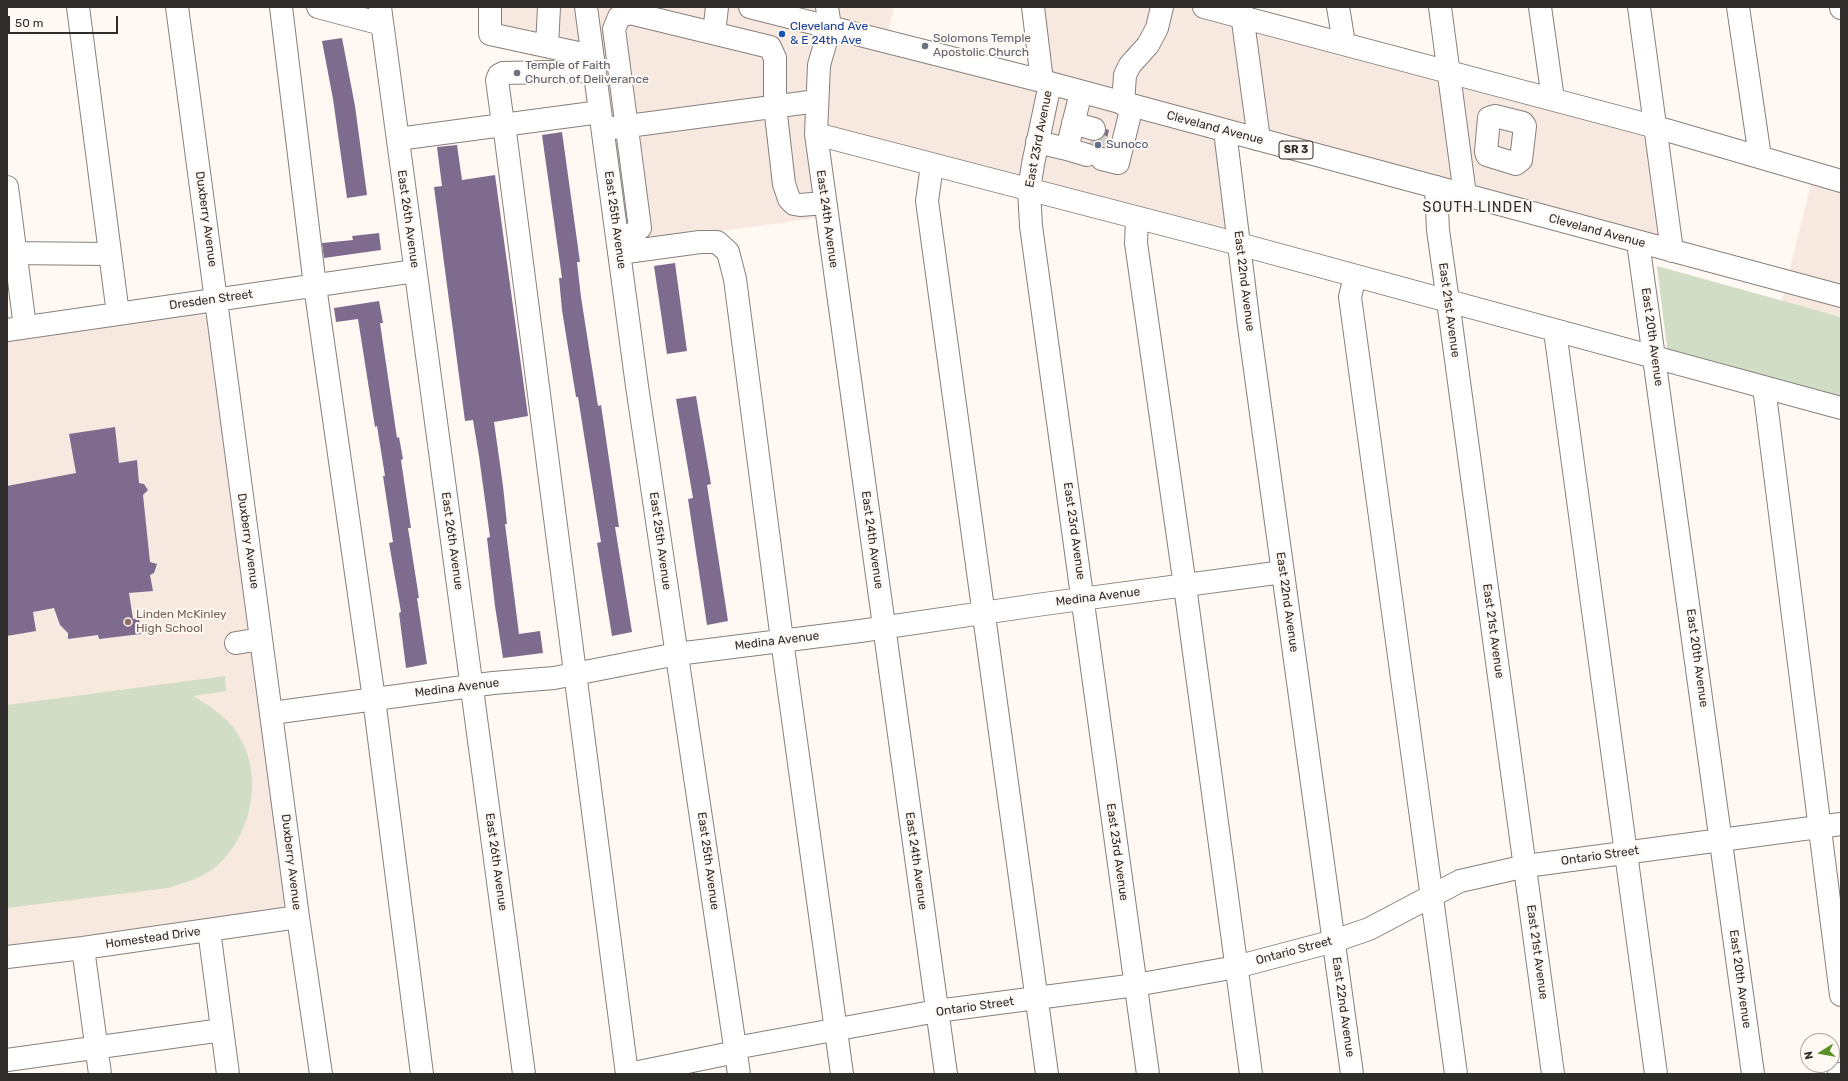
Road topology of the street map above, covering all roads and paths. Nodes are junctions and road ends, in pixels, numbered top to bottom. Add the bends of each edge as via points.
1 (78, 7) edge
2 (177, 7) edge
3 (281, 7) edge
4 (318, 7) edge
5 (490, 7) edge
6 (549, 7) edge
7 (586, 7) edge
8 (717, 7) edge
9 (750, 7) edge
10 (1033, 7) edge
11 (1162, 7) edge
12 (1204, 7) edge
13 (1338, 7) edge
14 (1440, 7) edge
15 (1540, 7) edge
16 (1639, 7) edge
17 (1738, 7) edge
18 (1241, 11) edge
19 (381, 15) edge
20 (829, 17) edge
21 (714, 33) junction
22 (1344, 43) junction
23 (547, 46) junction
24 (593, 64) junction
25 (1449, 71) junction
26 (1046, 82) junction
27 (1081, 92) junction
28 (1553, 99) junction
29 (817, 101) junction
30 (1128, 105) junction
31 (775, 106) junction
32 (601, 121) junction
33 (503, 124) junction
34 (627, 126) junction
35 (1656, 127) junction
36 (1225, 131) junction
37 (816, 134) junction
38 (1487, 137) dead end
39 (1458, 138) junction
40 (398, 139) junction
41 (1257, 139) junction
42 (1037, 142) junction
43 (1095, 142) junction
44 (1760, 157) junction
45 (932, 165) junction
46 (1841, 181) edge
47 (7, 187) edge
48 (1436, 187) junction
49 (1029, 190) junction
50 (1465, 195) junction
51 (825, 203) junction
52 (1137, 218) junction
53 (1638, 242) junction
54 (1239, 244) junction
55 (618, 245) junction
56 (1672, 251) junction
57 (11, 253) edge
58 (110, 254) junction
59 (415, 271) junction
60 (1355, 276) junction
61 (315, 286) junction
62 (1841, 296) edge
63 (216, 300) junction
64 (1448, 301) junction
65 (118, 314) junction
66 (16, 329) edge
67 (1555, 331) junction
68 (1656, 358) junction
69 (1764, 387) junction
70 (1841, 408) edge
71 (1283, 572) junction
72 (1185, 586) junction
73 (1083, 599) junction
74 (983, 612) junction
75 (884, 627) junction
76 (261, 639) junction
77 (782, 640) junction
78 (236, 643) dead end
79 (677, 654) junction
80 (576, 674) junction
81 (472, 686) junction
82 (374, 699) junction
83 (272, 713) junction
84 (1831, 825) edge
85 (1722, 839) junction
86 (1626, 852) junction
87 (1526, 866) junction
88 (1431, 897) junction
89 (298, 917) junction
90 (209, 930) junction
91 (1334, 941) junction
92 (83, 948) junction
93 (7, 958) edge
94 (1236, 967) junction
95 (1136, 985) junction
96 (1841, 994) edge
97 (1037, 998) junction
98 (937, 1011) junction
99 (836, 1029) junction
100 (222, 1030) junction
101 (96, 1047) junction
102 (736, 1050) junction
103 (7, 1060) edge
104 (100, 1074) edge
105 (228, 1074) edge
106 (321, 1074) edge
107 (422, 1074) edge
108 (524, 1074) edge
109 (628, 1074) edge
110 (739, 1074) edge
111 (842, 1074) edge
112 (946, 1074) edge
113 (1047, 1074) edge
114 (1148, 1074) edge
115 (1251, 1074) edge
116 (1352, 1074) edge
117 (1456, 1074) edge
118 (1554, 1074) edge
119 (1656, 1074) edge
120 (1753, 1074) edge

1 - 58 street
2 - 63 street, Duxberry Avenue
3 - 61 street
4 - 19 street
5 - 23 street via 490,34
6 - 23 street
7 - 24 street, East 25th Avenue
8 - 21 street
9 - 20 street, Cleveland Avenue / SR 3
10 - 26 street, East 23rd Avenue
11 - 30 street via 1157,28 1148,45 1130,65 1125,75
12 - 18 street
13 - 22 street
14 - 25 street
15 - 28 street
16 - 35 street
17 - 44 street
18 - 22 street
18 - 41 street
19 - 40 street, East 26th Avenue
20 - 26 street, Cleveland Avenue / SR 3
20 - 29 street, East 24th Avenue via 819,64
21 - 31 street via 772,50 775,58
21 - 34 street via 630,13 619,17 614,29
22 - 25 street
23 - 24 street
24 - 32 street, East 25th Avenue
24 - 33 street via 503,73 497,80
25 - 28 street
25 - 39 street
26 - 27 street, Cleveland Avenue / SR 3
26 - 42 street, East 23rd Avenue
27 - 30 street, Cleveland Avenue / SR 3
27 - 43 street
28 - 35 street
29 - 31 street
29 - 37 street, East 24th Avenue
30 - 36 street, Cleveland Avenue / SR 3
30 - 43 street
31 - 34 street
31 - 51 street via 784,184 789,198 794,204 800,205
32 - 33 street
32 - 34 street
32 - 55 street, East 25th Avenue
33 - 40 street
33 - 80 street
34 - 55 street via 640,228
35 - 44 street
35 - 56 street
36 - 41 street, Cleveland Avenue / SR 3
36 - 54 street, East 22nd Avenue
37 - 45 street
37 - 51 street, East 24th Avenue
38 - 39 street
39 - 50 street
40 - 59 street, East 26th Avenue
41 - 48 street, Cleveland Avenue / SR 3
42 - 43 street
42 - 49 street, East 23rd Avenue
44 - 46 street
45 - 49 street
45 - 74 street via 927,201
47 - 57 street
48 - 50 street, Cleveland Avenue / SR 3
48 - 64 street, East 21st Avenue via 1438,230
49 - 52 street
49 - 73 street, East 23rd Avenue via 1032,233
50 - 53 street, Cleveland Avenue / SR 3
51 - 75 street, East 24th Avenue
52 - 54 street
52 - 72 street via 1136,243
53 - 56 street, Cleveland Avenue / SR 3
53 - 68 street, East 20th Avenue
54 - 60 street
54 - 71 street, East 22nd Avenue
55 - 77 street via 717,242 728,252 734,279
55 - 79 street, East 25th Avenue
56 - 62 street, Cleveland Avenue / SR 3
57 - 58 street
57 - 66 street
58 - 65 street
59 - 61 street, Dresden Street
59 - 81 street, East 26th Avenue
60 - 64 street
60 - 88 street via 1350,297
61 - 63 street, Dresden Street
61 - 82 street
63 - 65 street, Dresden Street
63 - 76 street, Duxberry Avenue
64 - 67 street
64 - 87 street, East 21st Avenue
65 - 66 street, Dresden Street
67 - 68 street
67 - 86 street
68 - 69 street
68 - 85 street, East 20th Avenue
69 - 70 street
69 - 84 street
71 - 72 street, Medina Avenue
71 - 91 street, East 22nd Avenue
72 - 73 street, Medina Avenue
72 - 94 street
73 - 74 street, Medina Avenue
73 - 95 street, East 23rd Avenue
74 - 75 street, Medina Avenue
74 - 97 street
75 - 77 street, Medina Avenue
75 - 98 street, East 24th Avenue
76 - 78 street
76 - 83 street, Duxberry Avenue
77 - 79 street, Medina Avenue
77 - 99 street
79 - 80 street, Medina Avenue
79 - 102 street, East 25th Avenue
80 - 81 street, Medina Avenue
80 - 109 street
81 - 82 street, Medina Avenue
81 - 108 street, East 26th Avenue
82 - 83 street, Medina Avenue
82 - 107 street
83 - 89 street, Duxberry Avenue
84 - 85 street, Ontario Street
84 - 96 street
85 - 86 street, Ontario Street
85 - 120 street, East 20th Avenue
86 - 87 street, Ontario Street
86 - 119 street
87 - 88 street, Ontario Street via 1460,882
87 - 118 street, East 21st Avenue
88 - 91 street, Ontario Street via 1369,930
88 - 117 street
89 - 90 street, Homestead Drive
89 - 106 street, Duxberry Avenue
90 - 92 street, Homestead Drive
90 - 100 street
91 - 94 street, Ontario Street
91 - 116 street, East 22nd Avenue
92 - 93 street, Homestead Drive
92 - 101 street
94 - 95 street, Ontario Street
94 - 115 street
95 - 97 street, Ontario Street
95 - 114 street, East 23rd Avenue
97 - 98 street, Ontario Street
97 - 113 street
98 - 99 street, Ontario Street
98 - 112 street, East 24th Avenue
99 - 102 street, Ontario Street
99 - 111 street
100 - 101 street
100 - 105 street
101 - 103 street
101 - 104 street
102 - 109 street, Ontario Street
102 - 110 street, East 25th Avenue

